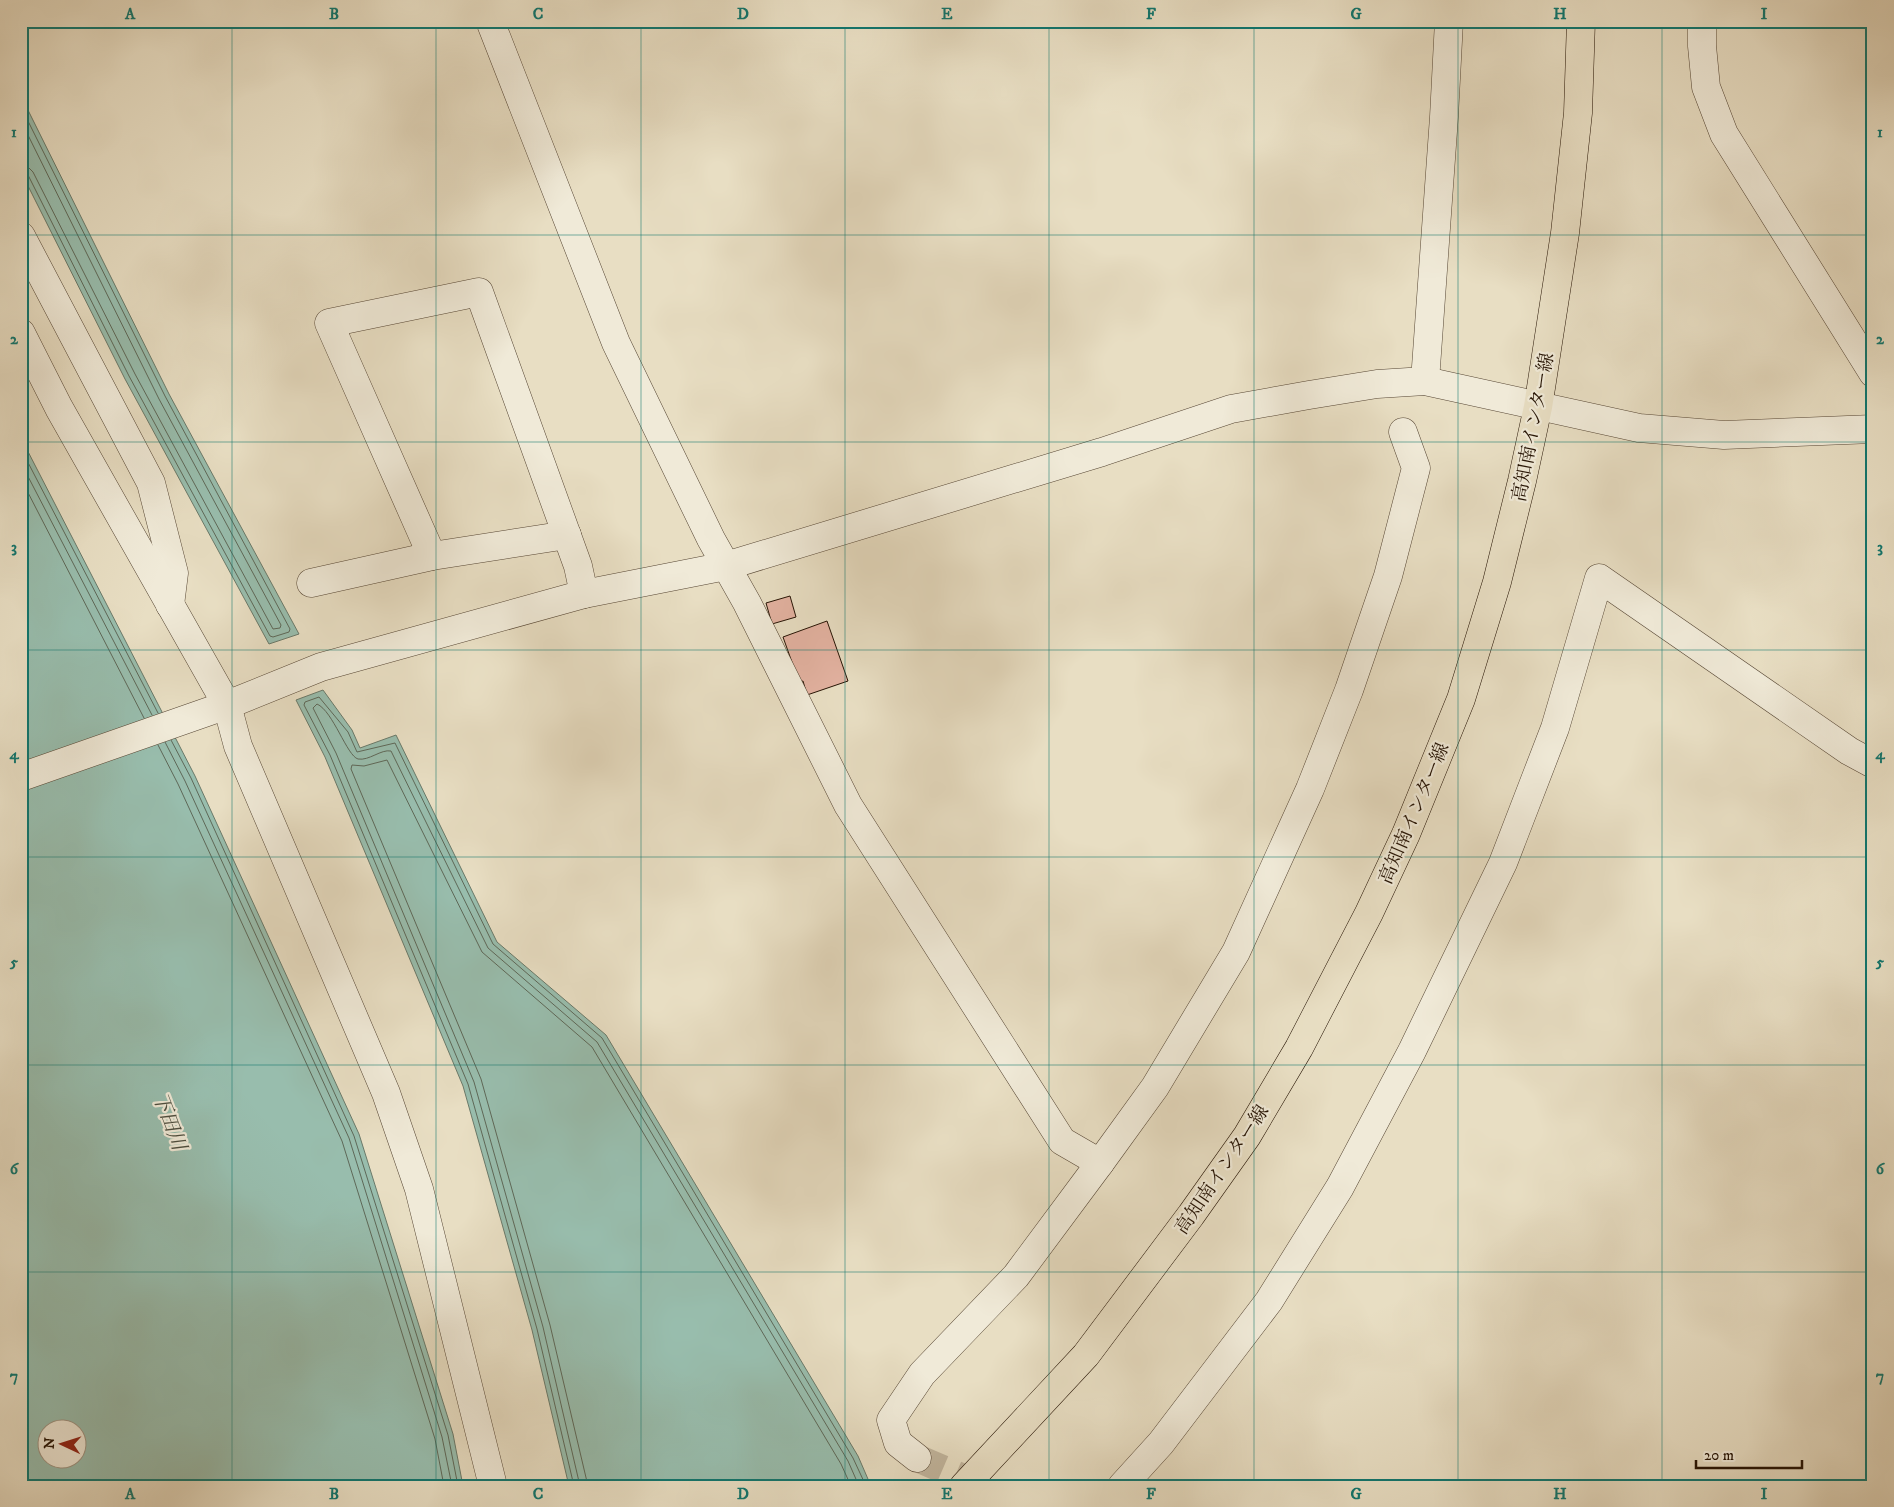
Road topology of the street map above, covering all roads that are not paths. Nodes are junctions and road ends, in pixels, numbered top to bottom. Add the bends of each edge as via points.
1 (490, 21) edge
2 (1449, 21) edge
3 (1580, 21) edge
4 (1702, 21) edge
5 (21, 236) edge
6 (21, 333) edge
7 (1873, 373) edge
8 (1425, 381) junction
9 (1538, 407) junction
10 (1873, 429) edge
11 (1403, 432) dead end
12 (567, 535) junction
13 (432, 556) junction
14 (726, 566) junction
15 (311, 583) dead end
16 (584, 594) junction
17 (170, 605) junction
18 (227, 705) junction
19 (1873, 764) edge
20 (21, 777) edge
21 (1100, 1163) junction
22 (916, 1458) tunnel mouth
23 (493, 1486) edge
24 (964, 1486) edge
25 (1122, 1486) edge

1 - 14 street via 616,343
2 - 8 street
3 - 9 main road, 高知南インター線 via 1578,113 1565,233
4 - 7 street via 1706,87 1724,134
5 - 17 street via 151,483 174,573
6 - 17 street via 59,408
8 - 9 street
8 - 14 street via 1377,384 1231,409 1102,452
9 - 10 street via 1638,428 1724,435
9 - 24 main road, 高知南インター線 via 1497,582 1461,699 1406,834 1299,1048 1247,1136 1086,1355
11 - 21 street via 1416,468 1388,576 1349,690 1310,789 1236,952 1155,1087
12 - 13 street
12 - 13 street via 479,292 329,323
12 - 16 street
13 - 15 street
14 - 16 street
14 - 21 street via 848,805 1062,1141
16 - 18 street via 321,667
17 - 18 street
18 - 20 street
18 - 23 street via 238,746 386,1093 419,1189
19 - 25 street via 1599,578 1555,728 1503,863 1412,1052 1340,1187 1269,1301 1160,1443
21 - 22 street via 1016,1276 922,1374 891,1420 898,1443

